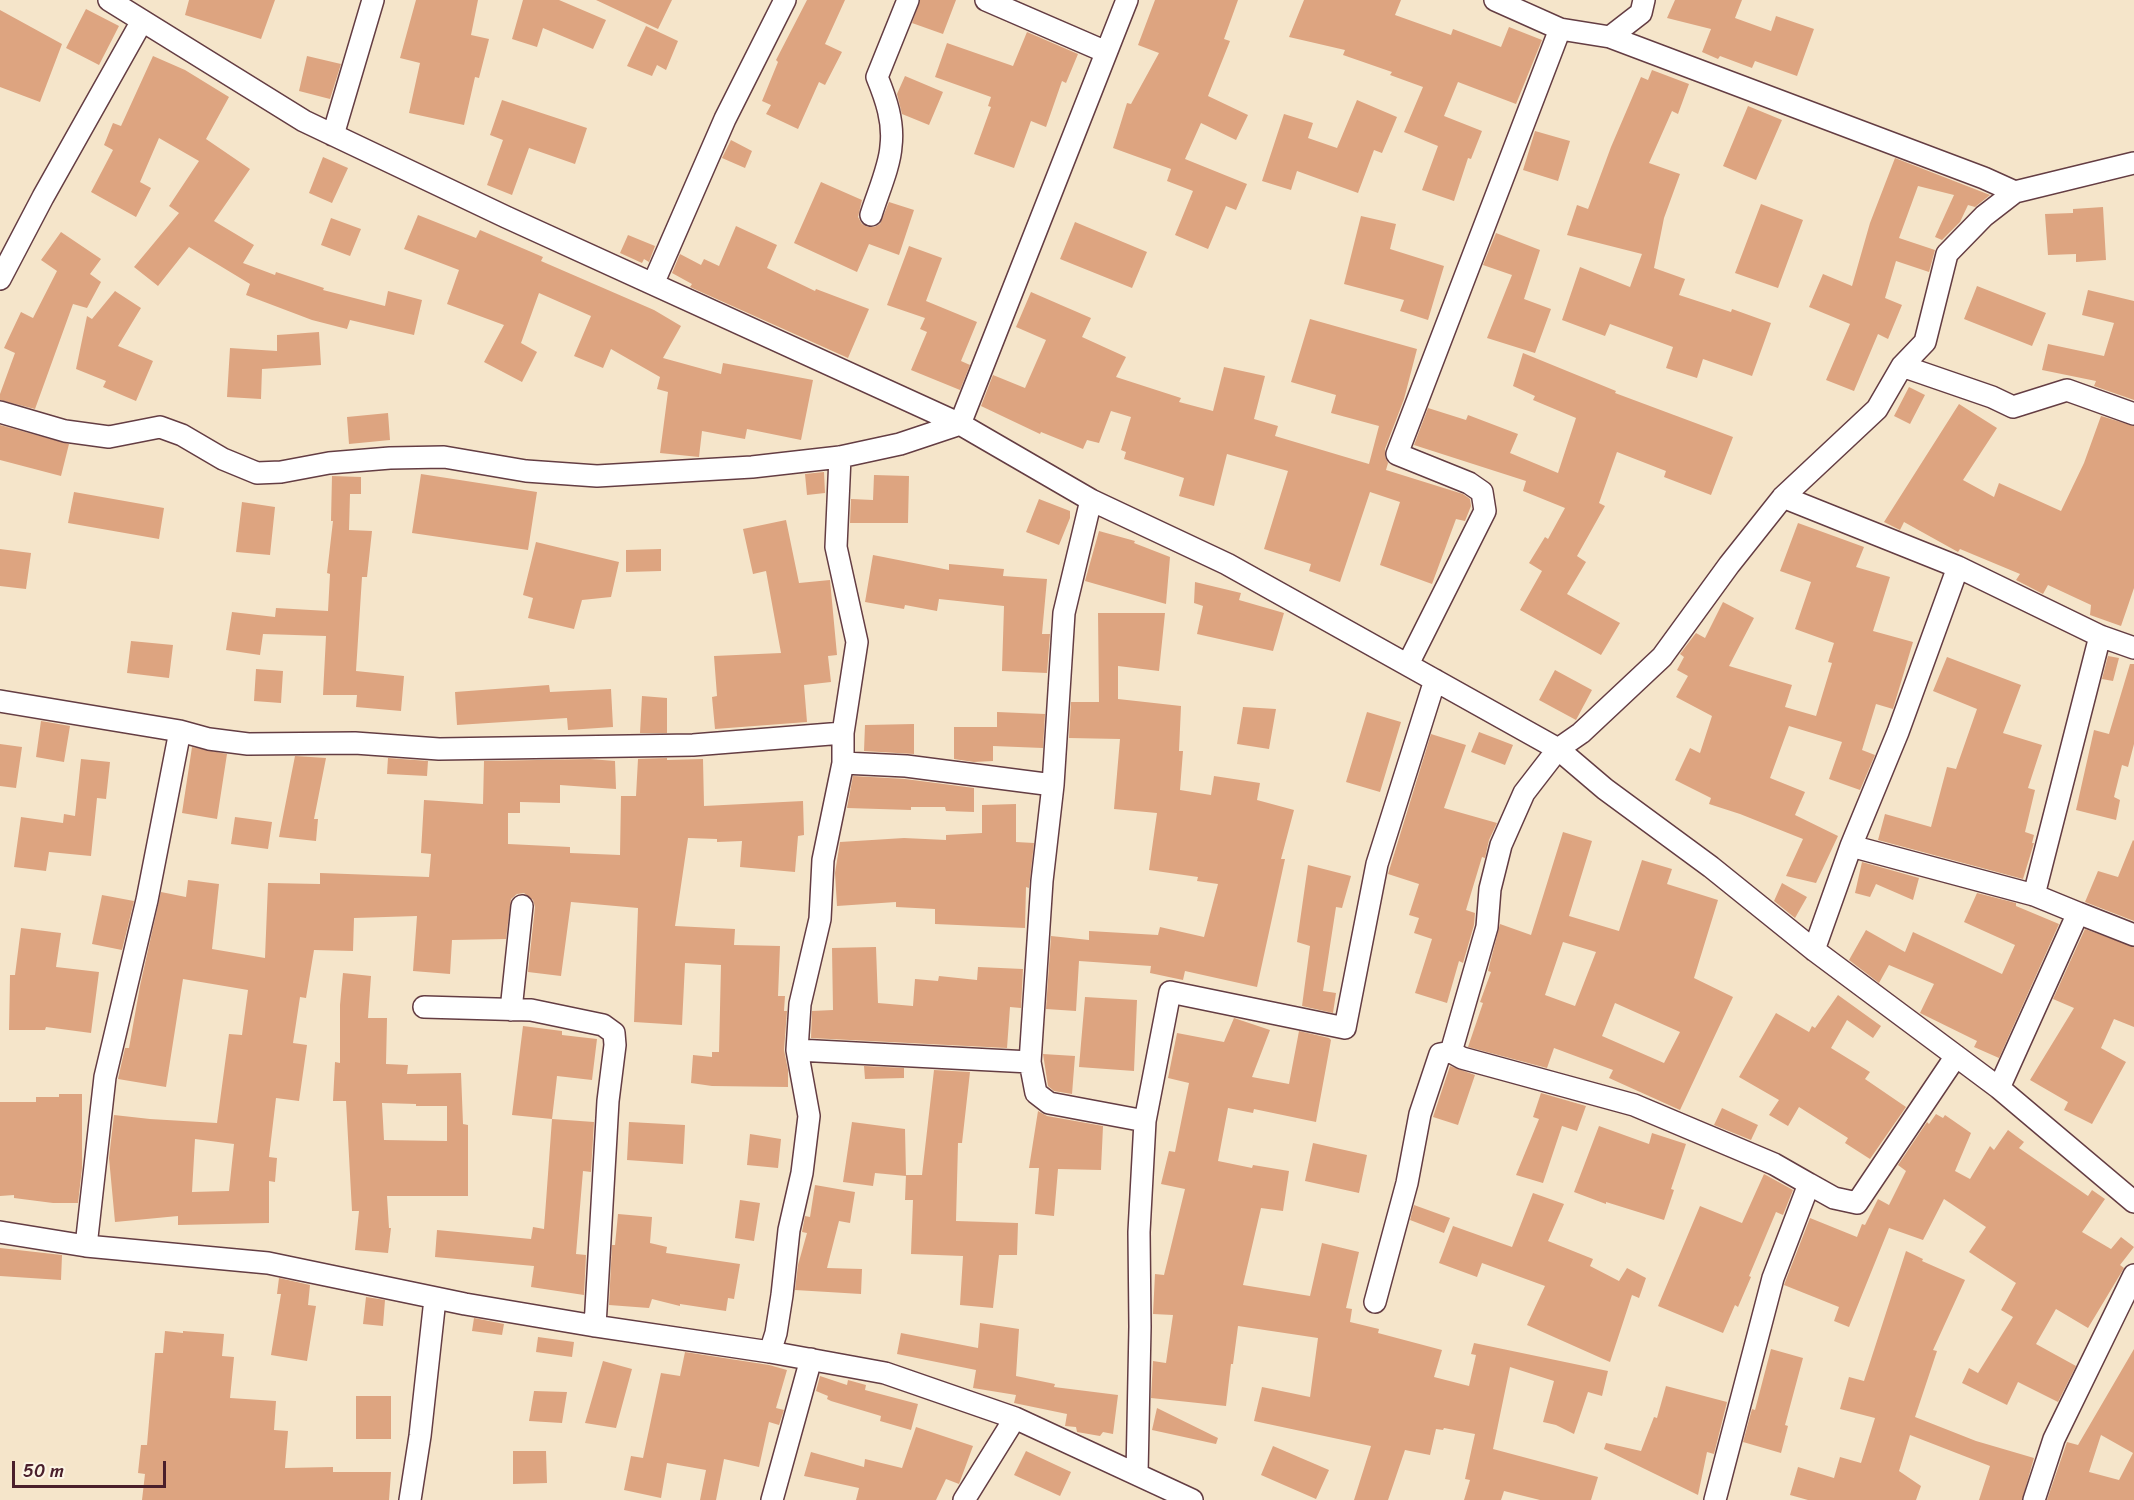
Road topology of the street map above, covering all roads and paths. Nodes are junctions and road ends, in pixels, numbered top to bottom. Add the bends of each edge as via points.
1 (109, 0) edge
2 (373, 0) edge
3 (785, 0) edge
4 (908, 0) edge
5 (986, 0) edge
6 (1127, 0) edge
7 (1495, 0) edge
8 (1644, 0) edge
9 (142, 21) junction
10 (1560, 29) junction
11 (1610, 37) junction
12 (1106, 52) junction
13 (333, 135) junction
14 (2134, 163) edge
15 (2015, 192) junction
16 (871, 215) dead end
17 (0, 279) edge
18 (653, 284) junction
19 (1902, 366) junction
20 (0, 412) edge
21 (2134, 414) edge
22 (960, 424) junction
23 (840, 457) junction
24 (1783, 497) junction
25 (1091, 500) junction
26 (1958, 567) junction
27 (2100, 636) junction
28 (2134, 648) edge
29 (1408, 664) junction
30 (1435, 680) junction
31 (0, 701) edge
32 (180, 731) junction
33 (843, 733) junction
34 (1558, 749) junction
35 (843, 763) junction
36 (1053, 785) junction
37 (1851, 846) junction
38 (2034, 895) junction
39 (522, 906) dead end
40 (2078, 913) junction
41 (2134, 935) edge
42 (1814, 950) junction
43 (424, 1007) dead end
44 (511, 1010) junction
45 (797, 1050) junction
46 (1450, 1052) junction
47 (1956, 1056) junction
48 (1030, 1062) junction
49 (1999, 1088) junction
50 (1145, 1121) junction
51 (1809, 1184) junction
52 (2134, 1202) edge
53 (0, 1232) edge
54 (86, 1246) junction
55 (2134, 1275) edge
56 (435, 1299) junction
57 (1375, 1302) dead end
58 (595, 1326) junction
59 (770, 1352) junction
60 (811, 1359) junction
61 (1015, 1418) junction
62 (1137, 1474) junction
63 (410, 1500) edge
64 (772, 1500) edge
65 (964, 1500) edge
66 (1192, 1500) edge
67 (1715, 1500) edge
68 (2034, 1500) edge

1 - 9 street
2 - 13 street
3 - 18 street via 725,119
4 - 16 street via 877,77 892,128 891,148
5 - 12 street
6 - 12 street
7 - 10 street
8 - 11 street via 1641,14
9 - 13 street
9 - 17 street
10 - 11 street
10 - 29 street via 1397,454 1469,483 1482,492 1485,511
11 - 15 street
12 - 22 street
13 - 18 street
14 - 15 street
15 - 19 street via 1984,216 1947,254 1925,342
18 - 22 street
19 - 21 street via 2013,407 2067,390
19 - 24 street via 1877,409
20 - 23 street via 65,431 109,437 160,427 257,473 329,463 444,457 526,471 597,476 752,467
22 - 23 street via 900,444
22 - 25 street
23 - 33 street via 836,547 857,642
24 - 26 street
24 - 34 street via 1662,657 1581,733
25 - 29 street via 1227,564
25 - 36 street via 1064,613
26 - 27 street
26 - 37 street via 1898,732
27 - 28 street
27 - 38 street
29 - 30 street
30 - 34 street
30 - 50 street via 1377,864 1345,1028 1170,992
31 - 32 street
32 - 33 street via 248,744 355,743 439,749 693,745
32 - 54 street via 147,900 105,1077
33 - 35 street
34 - 42 street
34 - 46 street via 1524,793 1501,845 1490,889 1487,927
35 - 36 street via 922,768
35 - 45 street via 823,860 820,919 800,1004
36 - 48 street via 1042,881
37 - 38 street
37 - 42 street
38 - 40 street
39 - 44 street
40 - 41 street
40 - 49 street
42 - 47 street
43 - 44 street
44 - 58 street via 603,1025 614,1033
45 - 48 street
45 - 59 street via 808,1116 802,1173
46 - 51 street via 1634,1105 1774,1164
46 - 57 street via 1440,1054 1420,1114 1407,1183
47 - 49 street
47 - 51 street via 1857,1203 1834,1198
48 - 50 street via 1036,1093 1049,1103
49 - 52 street
50 - 62 street via 1139,1232
51 - 67 street via 1773,1278
53 - 54 street
54 - 56 street via 268,1263
55 - 68 street via 2054,1439
56 - 58 street
56 - 63 street
58 - 59 street
59 - 60 street
60 - 61 street via 885,1373
60 - 64 street
61 - 62 street
61 - 65 street
62 - 66 street

